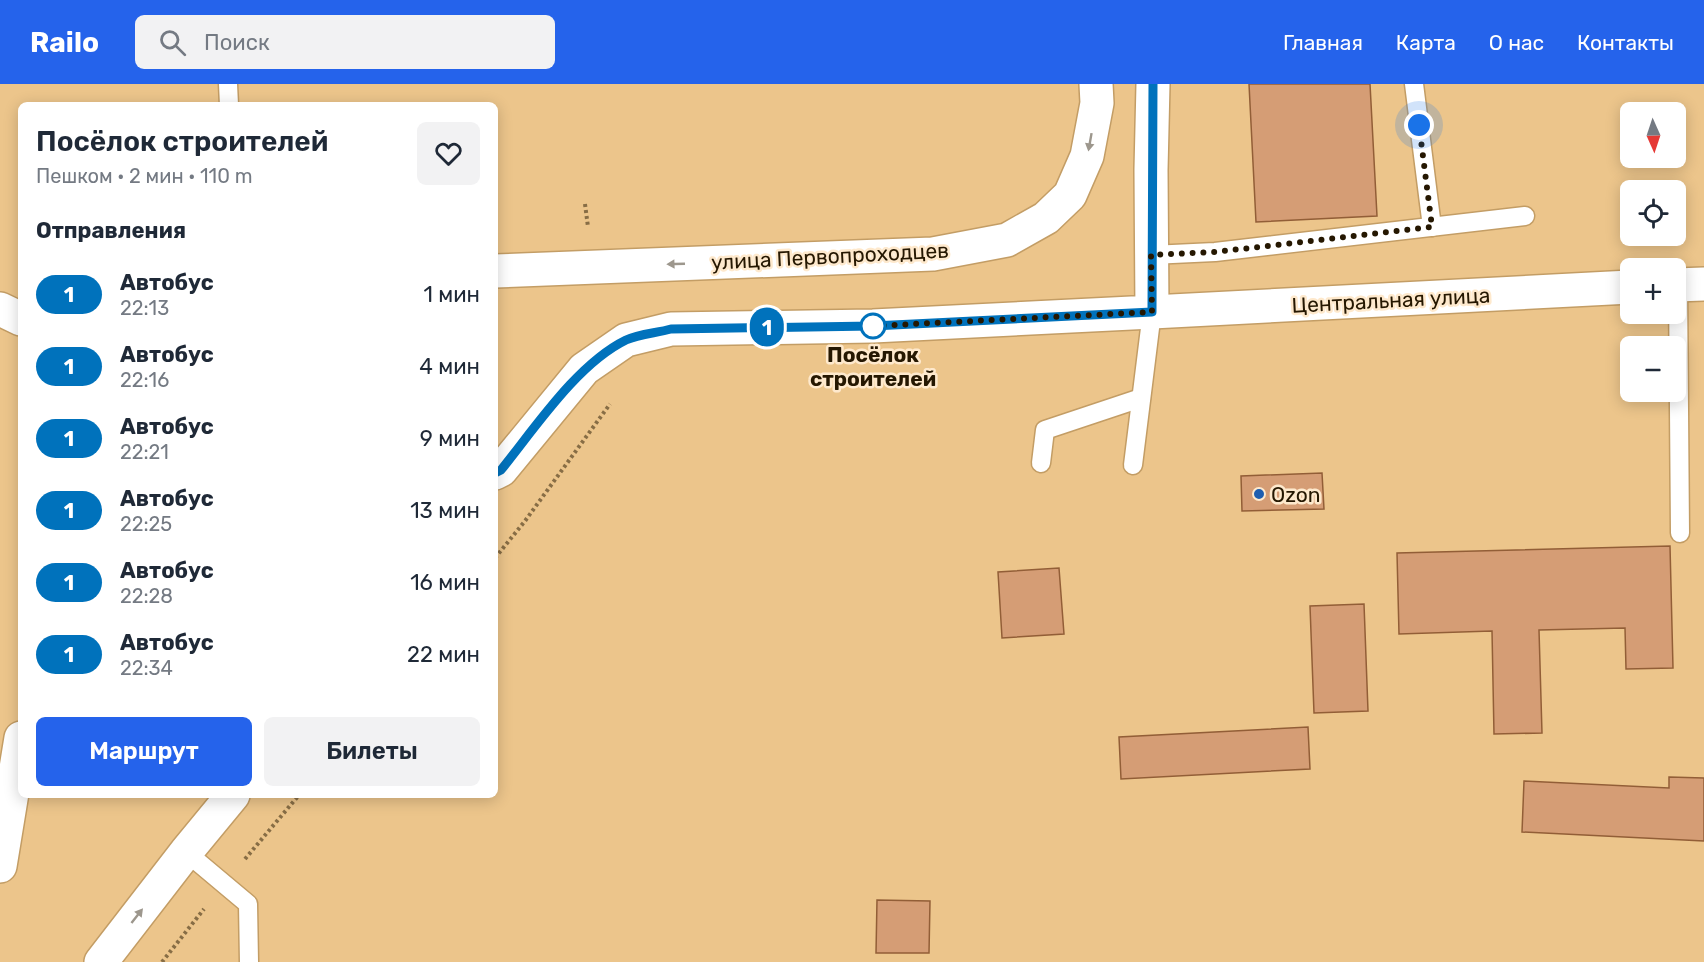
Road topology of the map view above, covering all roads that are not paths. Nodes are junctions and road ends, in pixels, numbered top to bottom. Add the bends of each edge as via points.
1 (228, 84) edge
2 (1096, 84) edge
3 (1153, 84) edge
4 (1414, 84) edge
5 (229, 102) edge
6 (1525, 216) dead end
7 (1432, 227) junction
8 (1151, 255) junction
9 (498, 271) edge
10 (1620, 288) edge
11 (0, 292) edge
12 (18, 292) edge
13 (0, 309) edge
14 (1152, 312) junction
15 (18, 318) edge
16 (1685, 324) edge
17 (1141, 398) junction
18 (1041, 463) dead end
19 (1133, 465) dead end
20 (498, 469) edge
21 (1680, 533) dead end
22 (18, 756) edge
23 (231, 798) edge
24 (186, 852) junction
25 (0, 866) edge
26 (101, 962) edge
27 (249, 962) edge

1 - 5 lane
2 -> 9 street, улица Первопроходцев via 1097,103 1087,156 1070,195 1046,219 1007,240 933,254
3 - 8 street
4 - 7 lane
6 - 7 lane
7 - 8 lane via 1215,252
8 - 14 street
10 - 14 street, Центральная улица
11 - 12 street
13 - 15 street
14 - 17 lane
14 - 20 street via 873,326 671,329 648,334 626,340 584,369
16 - 21 lane
17 - 18 lane via 1045,430
17 - 19 lane
22 - 25 street
23 - 24 street
26 -> 24 street
24 - 27 lane via 248,904

